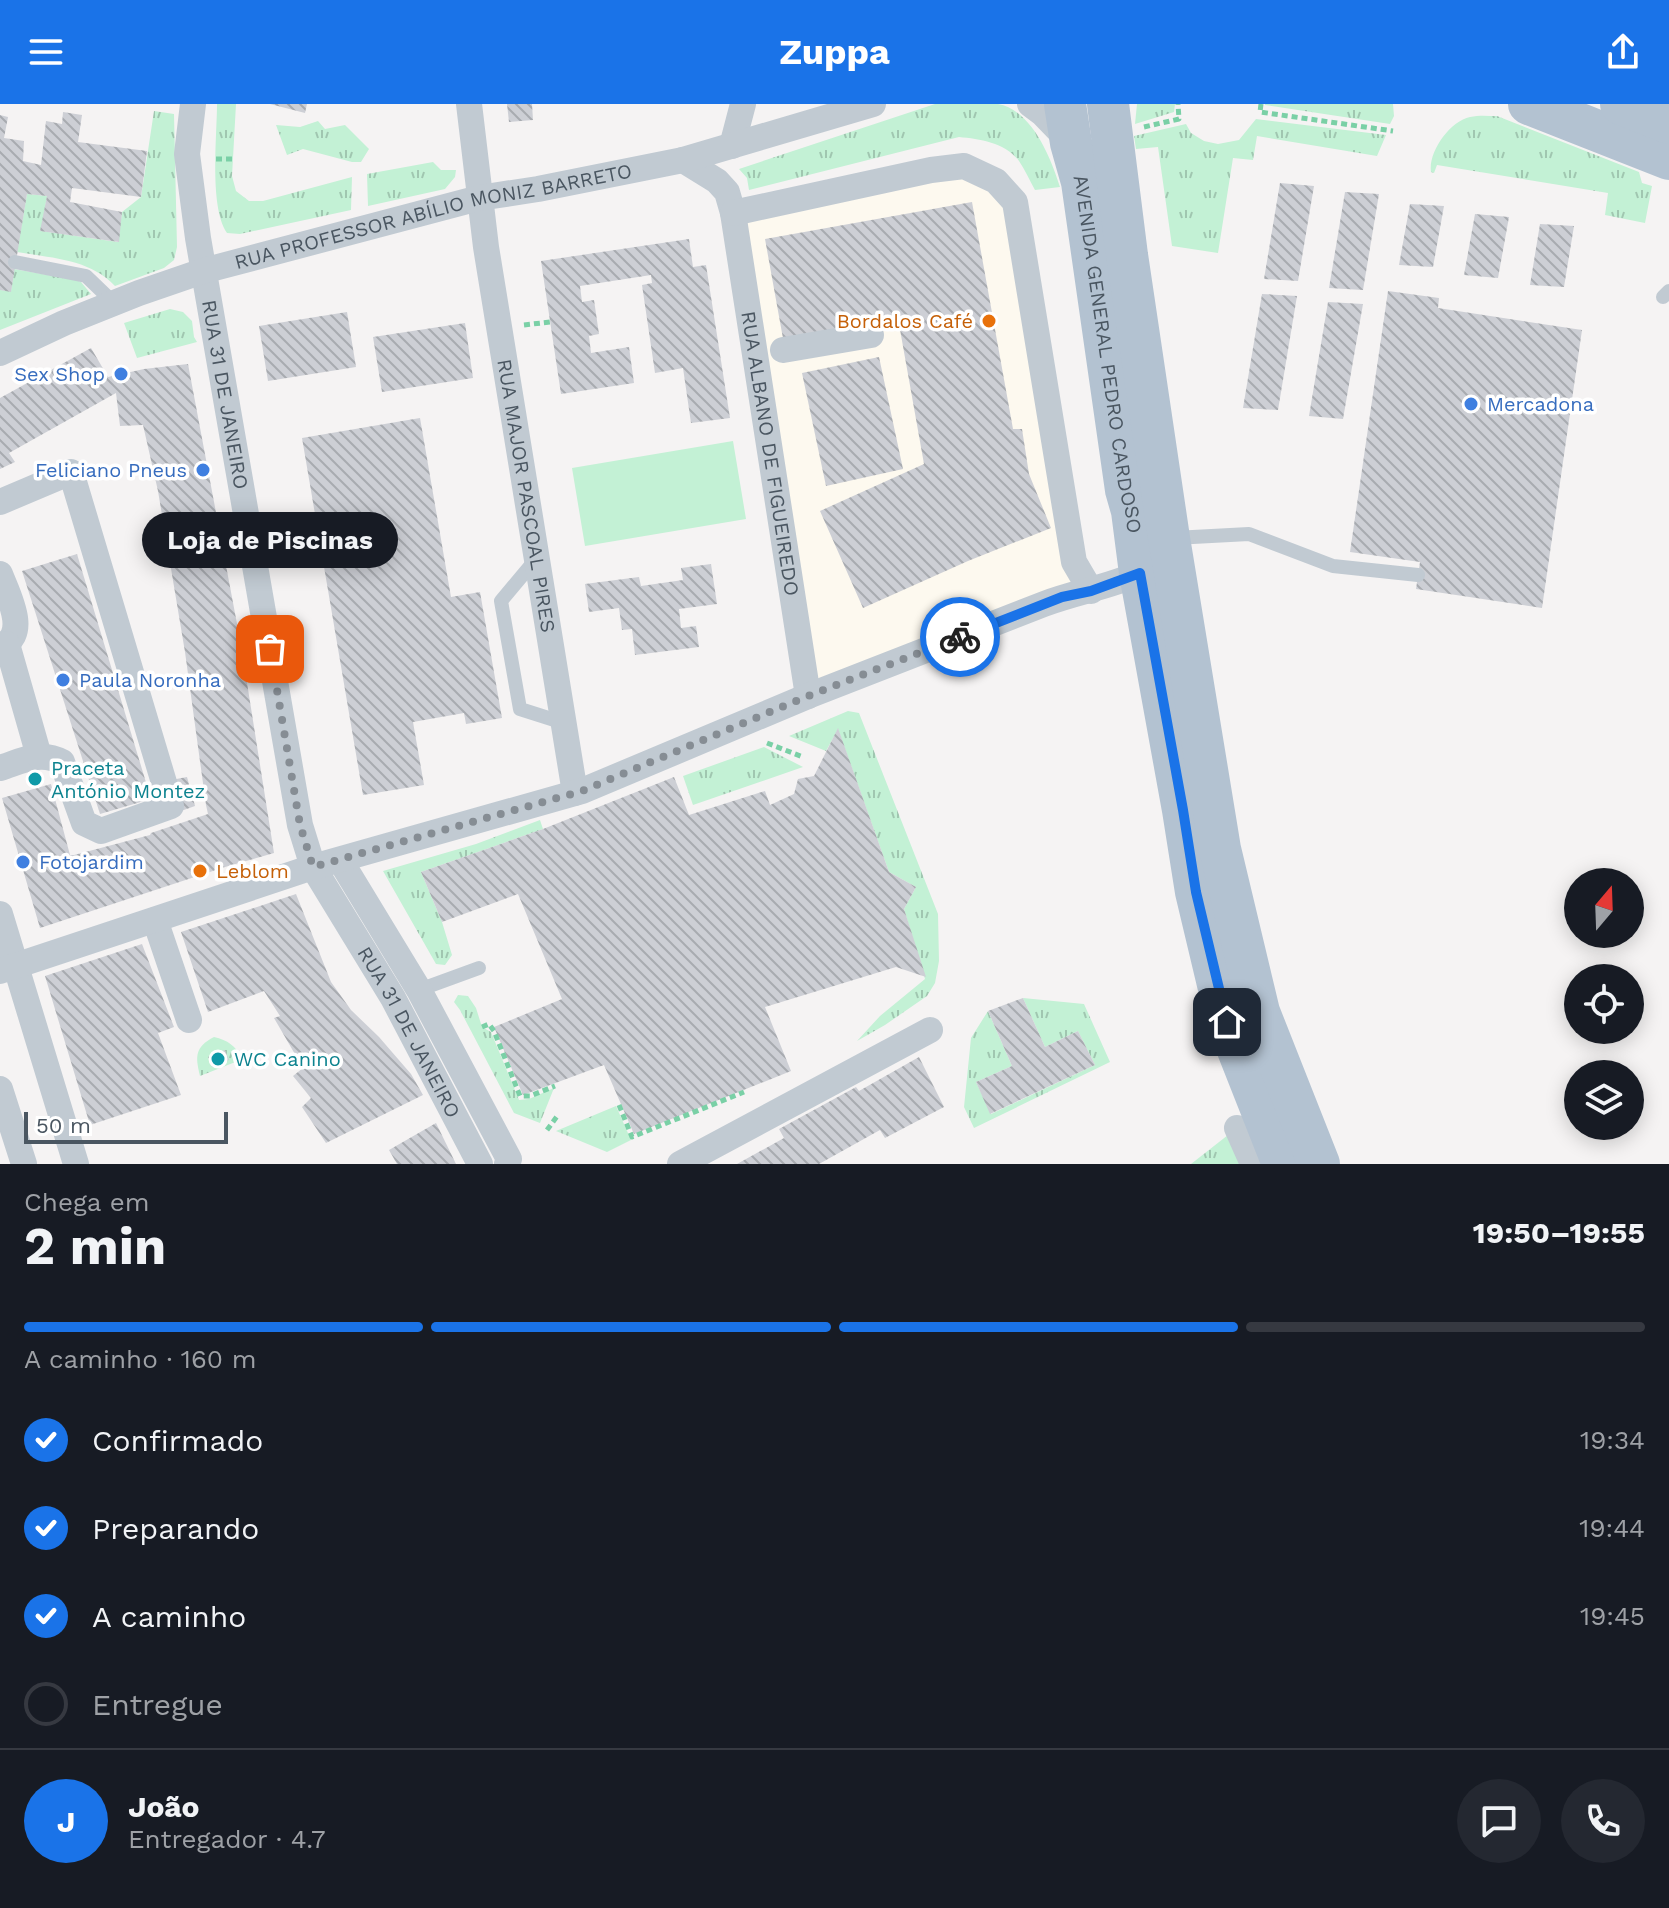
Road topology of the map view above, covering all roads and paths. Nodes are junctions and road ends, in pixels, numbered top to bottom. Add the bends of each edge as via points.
1 (193, 104) edge
2 (469, 104) edge
3 (743, 104) edge
4 (873, 104) edge
5 (1030, 104) edge
6 (1178, 104) edge
7 (1261, 104) edge
8 (1529, 104) edge
9 (1621, 104) edge
10 (1117, 111) edge
11 (818, 112) edge
12 (1068, 123) edge
13 (1669, 123) edge
14 (1393, 131) dead end
15 (732, 146) junction
16 (216, 159) dead end
17 (233, 159) dead end
18 (1669, 159) edge
19 (683, 160) junction
20 (479, 198) junction
21 (733, 213) junction
22 (15, 262) dead end
23 (203, 271) junction
24 (114, 303) junction
25 (871, 335) dead end
26 (783, 350) dead end
27 (0, 353) edge
28 (0, 502) edge
29 (1169, 538) junction
30 (537, 558) junction
31 (1140, 573) junction
32 (0, 574) edge
33 (1418, 575) dead end
34 (1091, 591) junction
35 (3, 645) edge
36 (808, 696) junction
37 (564, 723) junction
38 (767, 743) dead end
39 (39, 756) junction
40 (803, 757) dead end
41 (0, 768) edge
42 (575, 793) junction
43 (340, 860) junction
44 (313, 867) junction
45 (0, 914) edge
46 (155, 920) junction
47 (479, 968) dead end
48 (8, 969) edge
49 (419, 990) junction
50 (393, 998) junction
51 (189, 1020) dead end
52 (482, 1027) dead end
53 (930, 1030) dead end
54 (555, 1086) dead end
55 (0, 1089) edge
56 (744, 1092) dead end
57 (619, 1105) dead end
58 (558, 1115) dead end
59 (1237, 1128) dead end
60 (547, 1130) dead end
61 (24, 1164) edge
62 (76, 1164) edge
63 (480, 1164) edge
64 (507, 1164) edge
65 (680, 1164) edge
66 (1253, 1164) edge
67 (1283, 1164) edge
68 (1319, 1164) edge

1 - 23 street, RUA 31 DE JANEIRO via 187,154
2 - 20 street, RUA MAJOR PASCOAL PIRES
3 - 15 street
4 - 11 street, RUA PROFESSOR ABÍLIO MONIZ BARRETO
5 - 12 street
6 - 10 path via 1179,119
7 - 14 path via 1260,112
8 - 18 main road
9 - 13 main road
10 - 29 main road, AVENIDA GENERAL PEDRO CARDOSO via 1127,255
11 - 15 street, RUA PROFESSOR ABÍLIO MONIZ BARRETO
12 - 31 main road, AVENIDA GENERAL PEDRO CARDOSO via 1082,182
15 - 19 street, RUA PROFESSOR ABÍLIO MONIZ BARRETO
16 - 17 path
19 - 20 street, RUA PROFESSOR ABÍLIO MONIZ BARRETO
19 - 21 street via 717,181 727,192
20 - 23 street, RUA PROFESSOR ABÍLIO MONIZ BARRETO
20 - 30 street, RUA MAJOR PASCOAL PIRES
21 - 34 street via 931,170 964,166 996,181 1015,202 1074,562
21 - 36 street, RUA ALBANO DE FIGUEIREDO
22 - 24 lane via 86,276
23 - 24 street, RUA PROFESSOR ABÍLIO MONIZ BARRETO
23 - 44 street, RUA 31 DE JANEIRO via 300,825
24 - 27 street, RUA PROFESSOR ABÍLIO MONIZ BARRETO
25 - 26 street
28 - 39 street via 71,472 171,806 101,831 84,823 62,762
29 - 33 lane via 1249,534 1333,566
29 - 68 main road, AVENIDA GENERAL PEDRO CARDOSO via 1220,849 1245,955 1259,1012
30 - 37 street, RUA MAJOR PASCOAL PIRES
30 - 37 lane via 501,601 520,709
31 - 34 street
31 - 67 main road, AVENIDA GENERAL PEDRO CARDOSO via 1196,892 1227,1022
32 - 35 street via 16,618 15,633
34 - 36 street via 1062,597
35 - 39 street
36 - 42 street
37 - 42 street, RUA MAJOR PASCOAL PIRES
38 - 40 path
39 - 41 street
42 - 43 street
43 - 44 street
43 - 49 street
44 - 46 street
44 - 50 street, RUA 31 DE JANEIRO
45 - 48 street
46 - 48 street
46 - 51 street
47 - 49 lane
48 - 62 street
49 - 50 lane
49 - 64 street via 509,1159
50 - 63 street, RUA 31 DE JANEIRO
52 - 54 path via 489,1024 494,1031 520,1096
53 - 65 street
55 - 61 street
56 - 57 path via 632,1137
58 - 60 path
59 - 66 street

